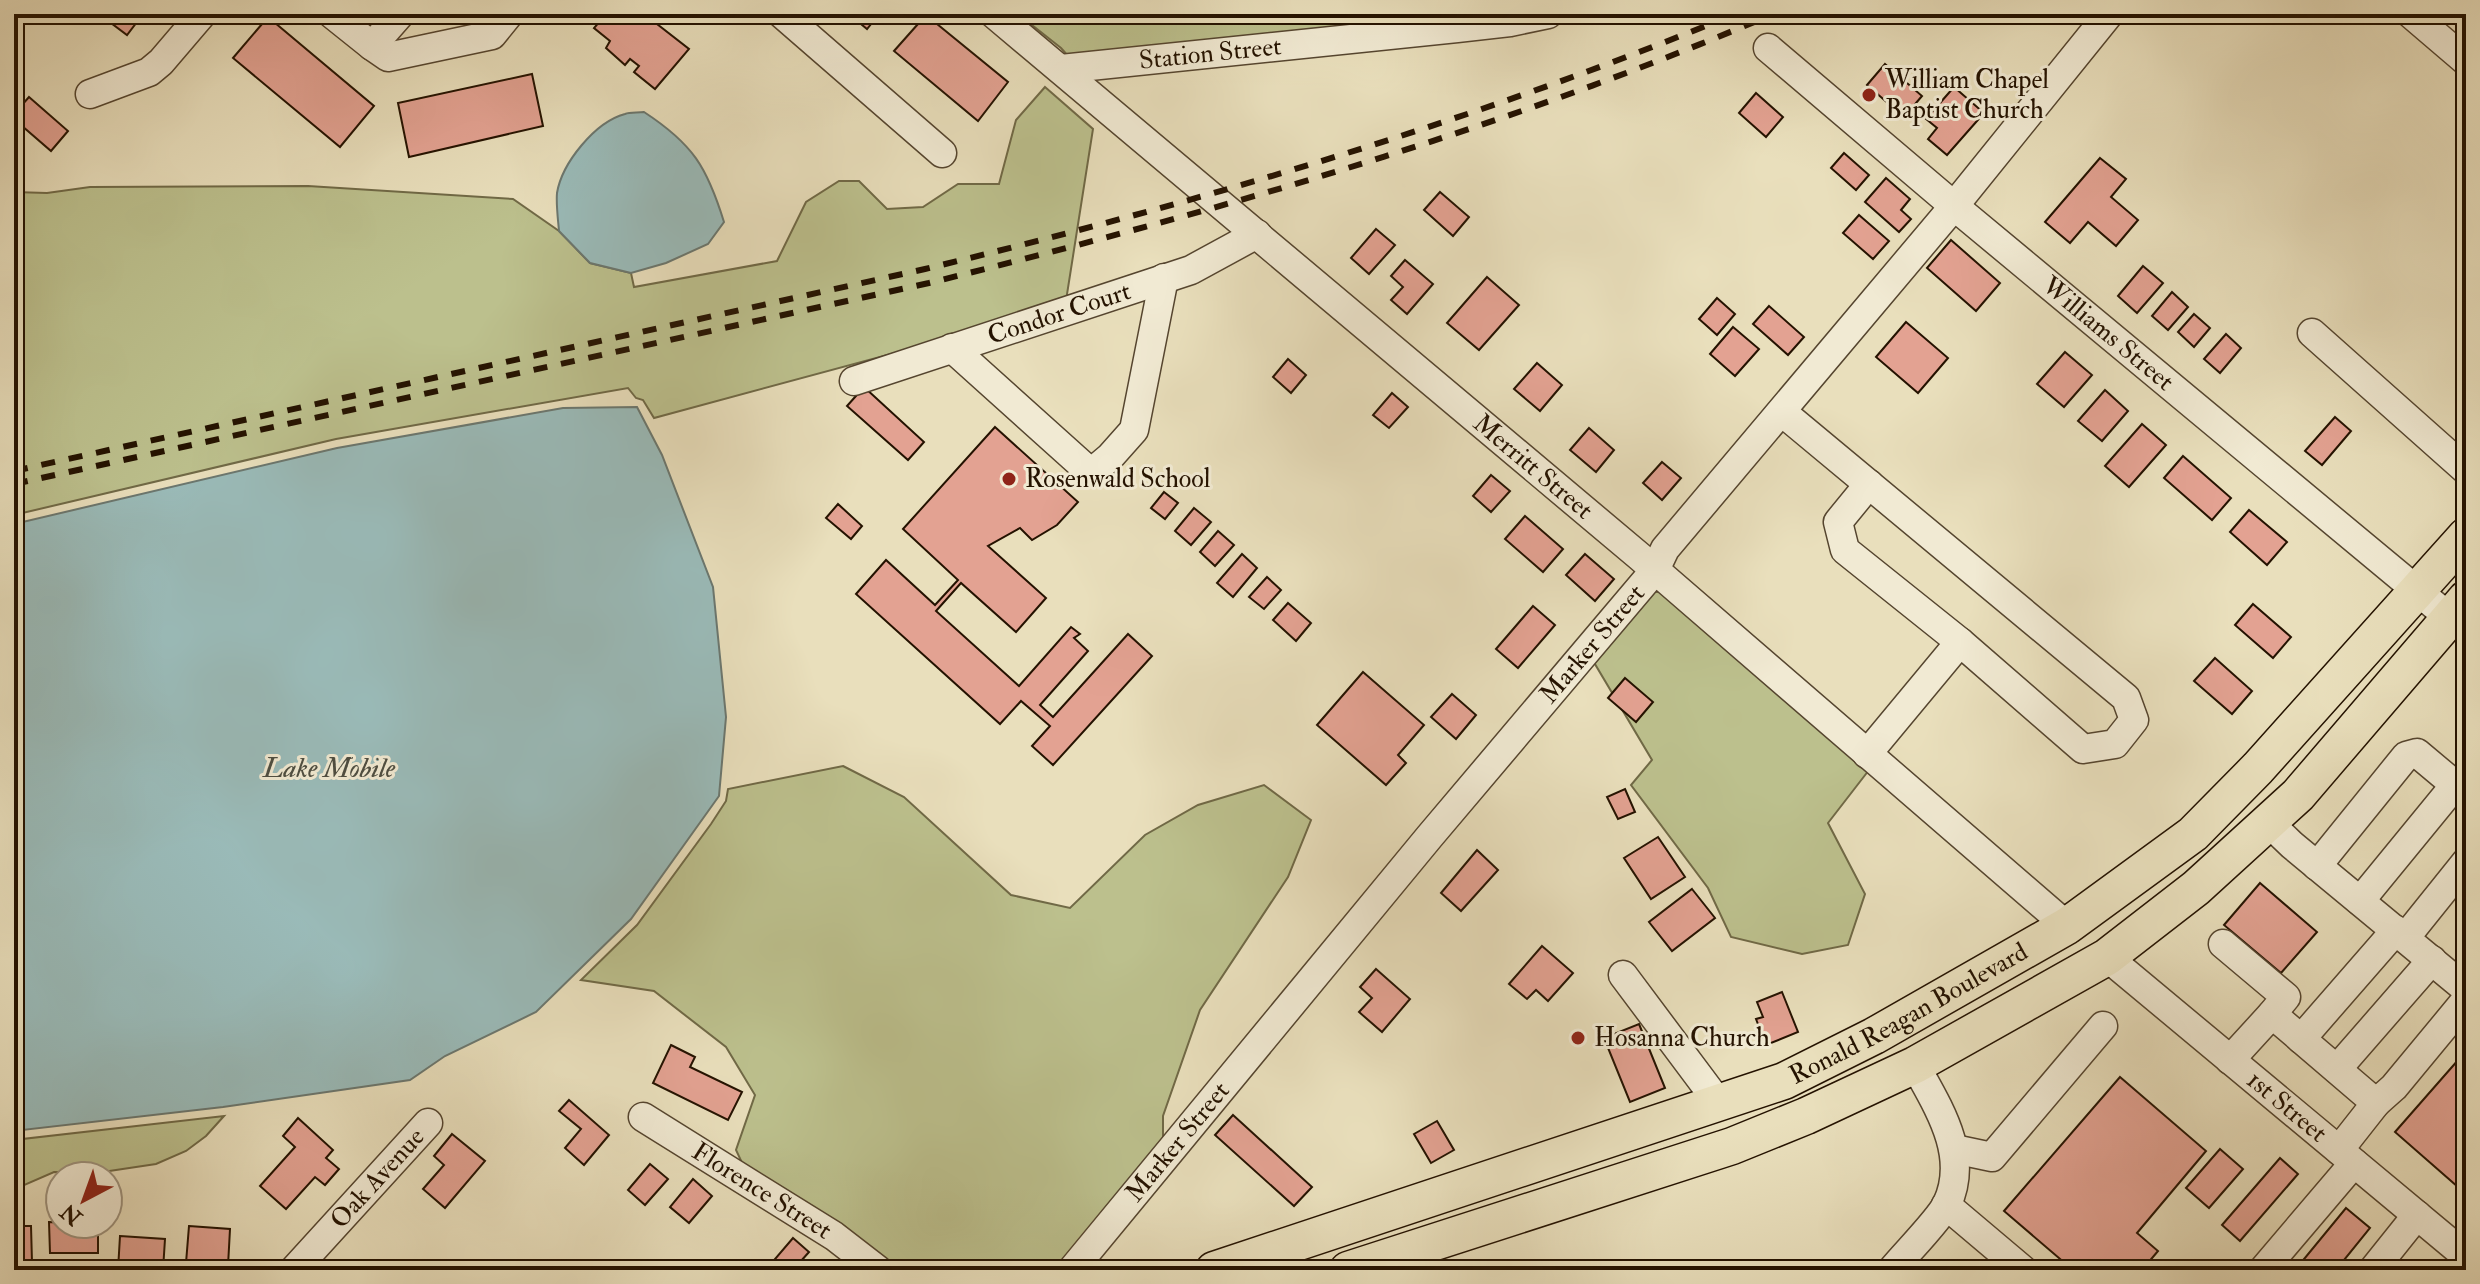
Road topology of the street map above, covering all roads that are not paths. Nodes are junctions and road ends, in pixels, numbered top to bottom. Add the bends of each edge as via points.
1 (202, 14) edge
2 (332, 14) edge
3 (400, 14) edge
4 (509, 14) edge
5 (782, 14) edge
6 (994, 14) edge
7 (1548, 14) edge
8 (2109, 14) edge
9 (2411, 14) edge
10 (372, 46) junction
11 (1768, 48) dead end
12 (2466, 61) edge
13 (1061, 69) junction
14 (90, 94) dead end
15 (942, 153) dead end
16 (1954, 206) junction
17 (1257, 234) junction
18 (1164, 278) junction
19 (2312, 333) dead end
20 (952, 348) junction
21 (854, 381) dead end
22 (1782, 412) junction
23 (2466, 470) edge
24 (1869, 484) junction
25 (2466, 536) edge
26 (1655, 570) junction
27 (2418, 592) junction
28 (2458, 608) edge
29 (1960, 642) junction
30 (1867, 754) junction
31 (2461, 789) edge
32 (2268, 822) junction
33 (2466, 862) edge
34 (2317, 866) junction
35 (2360, 901) junction
36 (2067, 926) junction
37 (2400, 934) junction
38 (2223, 944) dead end
39 (2107, 957) junction
40 (2432, 960) junction
41 (1623, 975) dead end
42 (2466, 989) edge
43 (2466, 1000) edge
44 (2272, 1014) junction
45 (2103, 1026) dead end
46 (2301, 1039) junction
47 (2230, 1060) junction
48 (1915, 1065) junction
49 (2337, 1069) junction
50 (1718, 1102) junction
51 (2376, 1103) junction
52 (643, 1117) dead end
53 (428, 1123) dead end
54 (1954, 1149) junction
55 (2346, 1157) junction
56 (1946, 1205) junction
57 (2417, 1215) junction
58 (2463, 1248) edge
59 (2380, 1267) edge
60 (294, 1270) edge
61 (878, 1270) edge
62 (1072, 1270) edge
63 (1214, 1270) edge
64 (1348, 1270) edge
65 (1892, 1270) edge
66 (2023, 1270) edge
67 (2263, 1270) edge

1 - 14 street via 149,72
2 - 10 street
3 - 10 street
4 - 10 street via 492,35 388,57
5 - 15 street
6 - 13 street, Merritt Street
7 - 13 street, Station Street via 1337,42
8 - 16 street, Marker Street
9 - 12 street
11 - 16 street, Williams Street
13 - 17 street, Merritt Street
16 - 22 street, Marker Street
16 - 27 street, Williams Street
17 - 18 street, Condor Court via 1191,270
17 - 26 street, Merritt Street
18 - 20 street, Condor Court
18 - 20 street via 1134,430 1091,473
19 - 23 street
20 - 21 street, Condor Court
22 - 24 street
22 - 26 street, Marker Street via 1665,549
24 - 29 street via 1838,522 1845,550
24 - 29 street via 2126,698 2134,720 2115,744 2083,749
25 - 27 main road, Ronald Reagan Boulevard
26 - 30 street, Merritt Street
26 - 62 street, Marker Street
27 - 28 street, Williams Street
27 - 36 main road, Ronald Reagan Boulevard via 2193,834
28 - 32 main road, Ronald Reagan Boulevard via 2298,795
29 - 30 street
30 - 36 street, Merritt Street
31 - 34 street via 2417,753 2406,756
31 - 35 street
32 - 34 street
32 - 39 main road, Ronald Reagan Boulevard via 2196,888
33 - 37 street
34 - 35 street
35 - 37 street
36 - 39 main road
36 - 50 main road, Ronald Reagan Boulevard via 1874,1036 1784,1081
37 - 40 street
37 - 46 street
38 - 44 street via 2286,997
39 - 47 street, 1st Street
39 - 48 main road, Ronald Reagan Boulevard
40 - 42 street
40 - 49 street
41 - 50 street
43 - 51 street
44 - 46 street
44 - 47 street
45 - 54 street via 1992,1157
46 - 49 street
47 - 55 street, 1st Street
48 - 54 street
48 - 64 main road, Ronald Reagan Boulevard via 1732,1146
49 - 51 street
50 - 63 main road, Ronald Reagan Boulevard
51 - 55 street
52 - 61 street, Florence Street via 834,1236
53 - 60 street, Oak Avenue
54 - 56 street via 1955,1177
55 - 57 street, 1st Street
55 - 67 street
56 - 65 street
56 - 66 street
57 - 58 street, 1st Street
57 - 59 street

